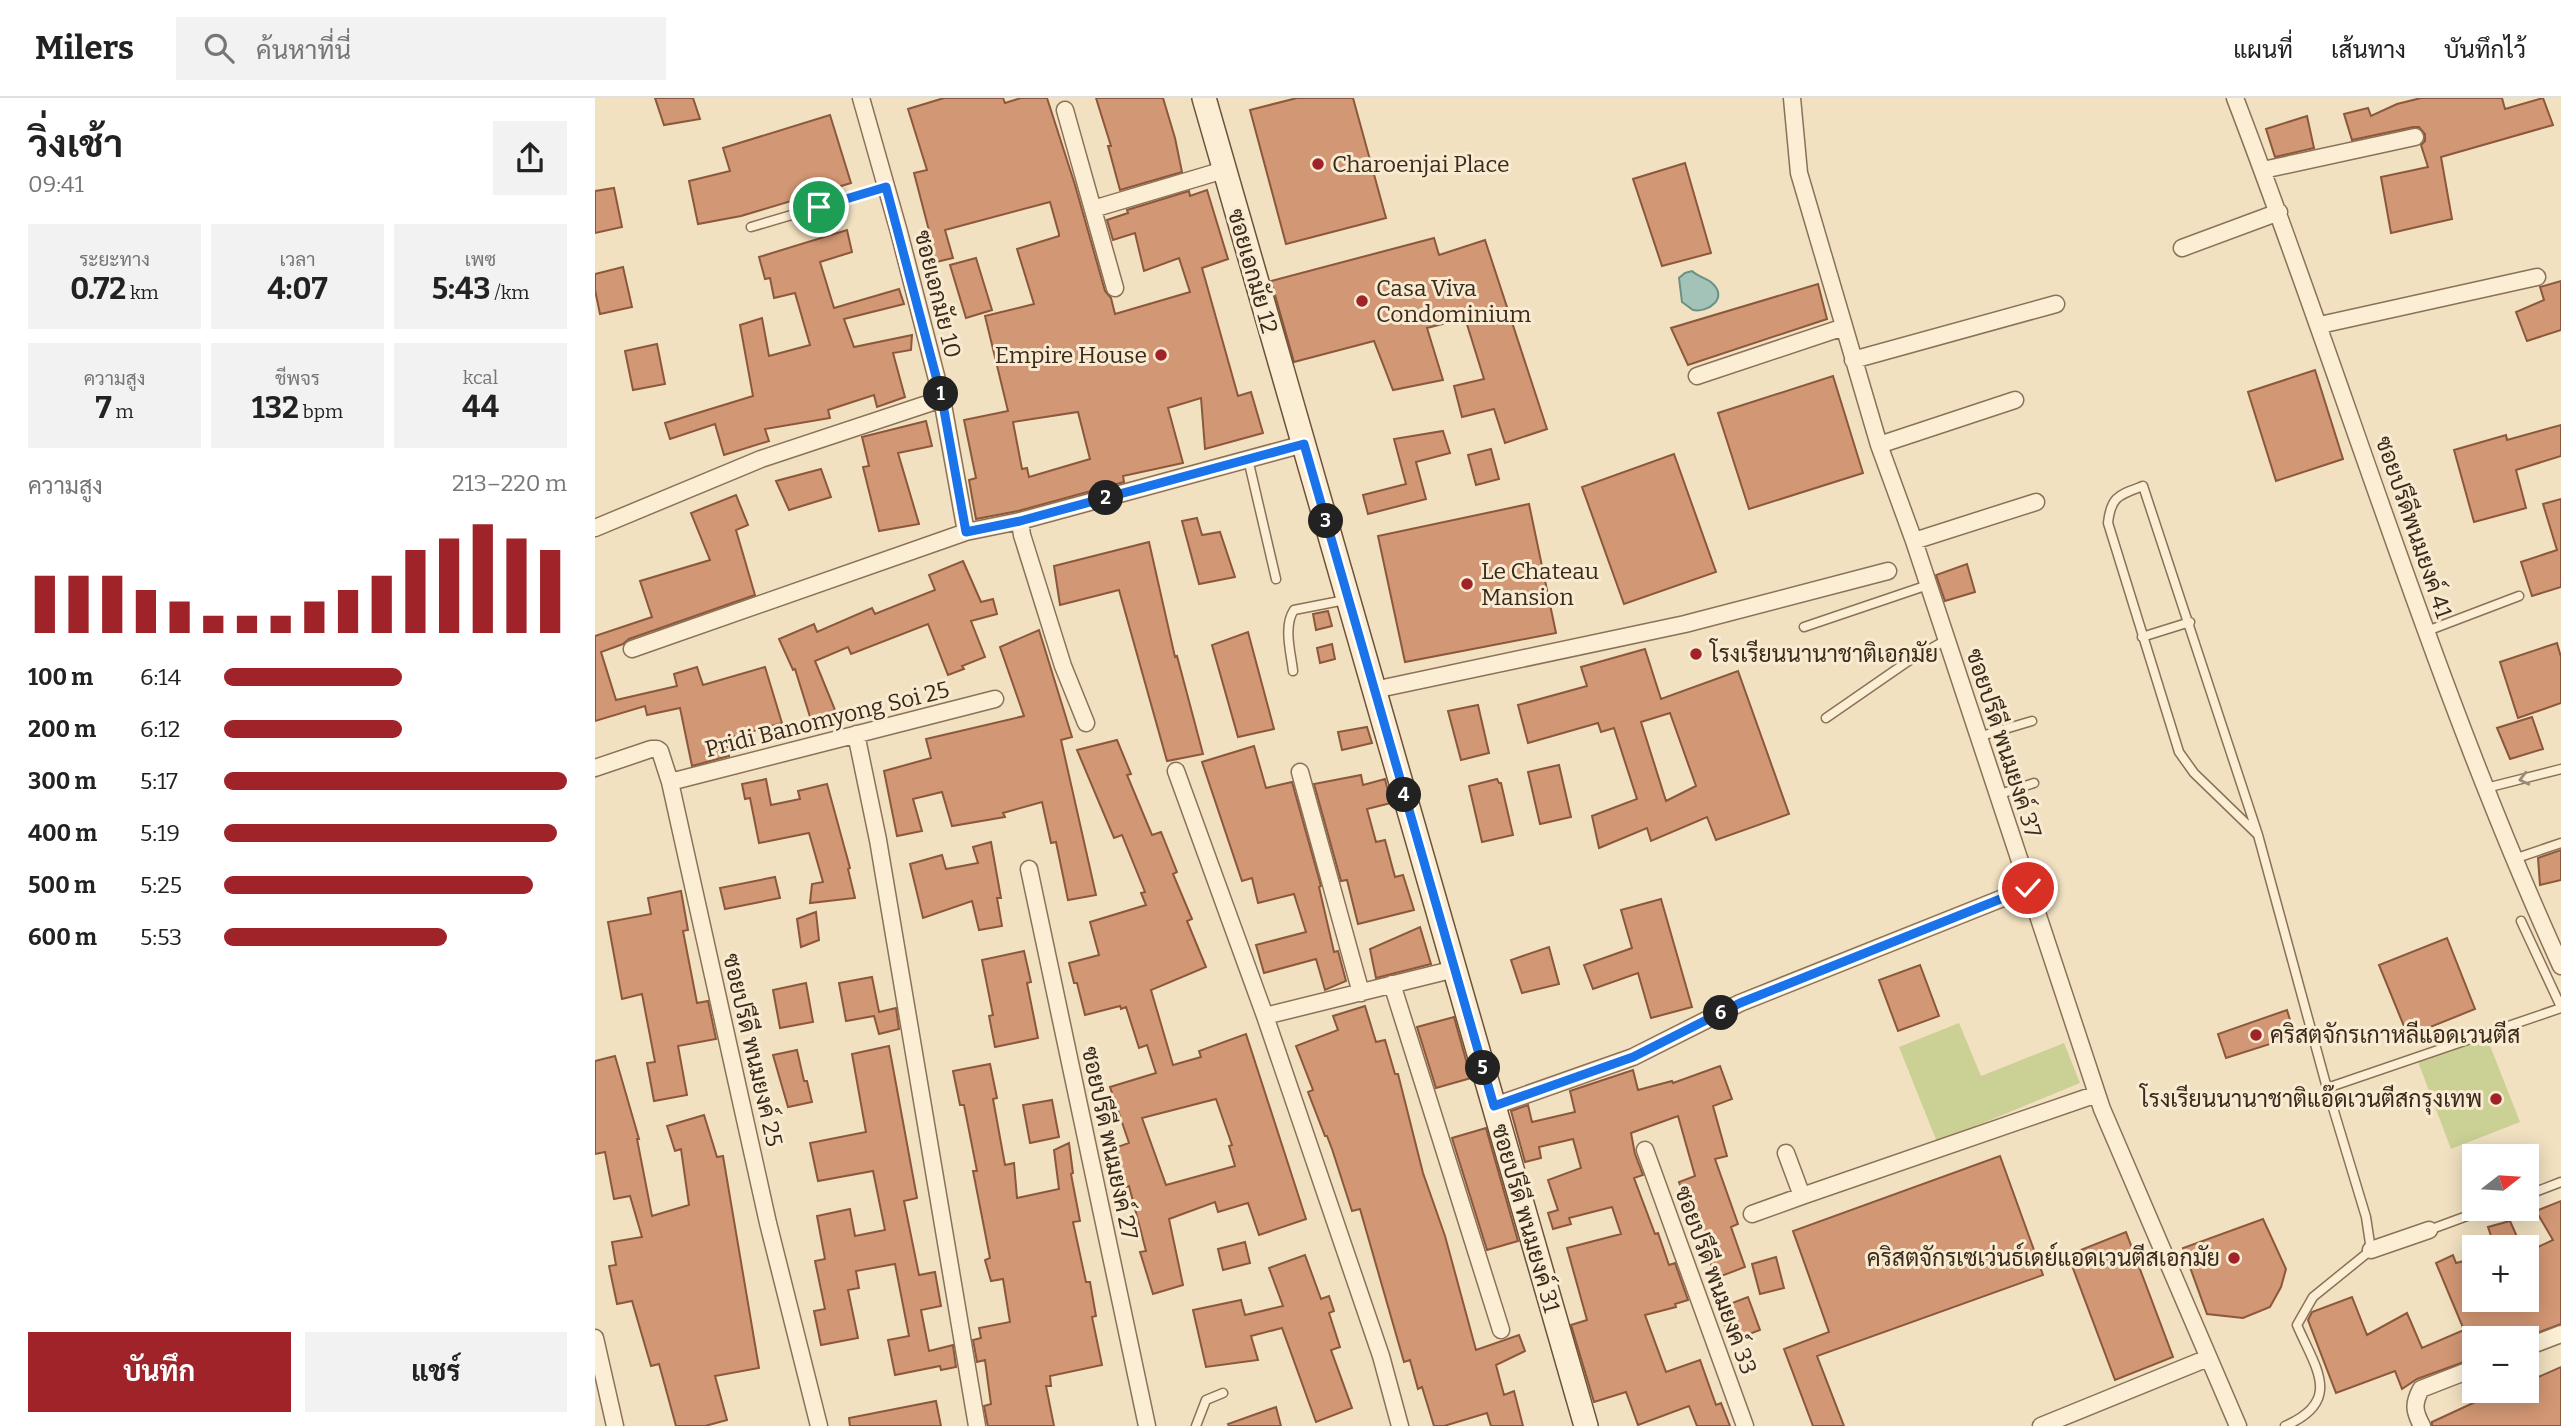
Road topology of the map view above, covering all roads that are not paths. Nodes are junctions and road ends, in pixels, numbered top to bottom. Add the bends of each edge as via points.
1 (860, 98) edge
2 (1203, 98) edge
3 (1792, 98) edge
4 (2235, 98) edge
5 (1065, 110) dead end
6 (2415, 137) dead end
7 (1224, 170) junction
8 (2263, 170) junction
9 (886, 187) junction
10 (1093, 209) junction
11 (2279, 212) junction
12 (751, 226) dead end
13 (2182, 248) dead end
14 (2537, 277) dead end
15 (1115, 288) dead end
16 (2056, 304) dead end
17 (2320, 325) junction
18 (1844, 327) junction
19 (1853, 359) junction
20 (1697, 376) dead end
21 (942, 399) junction
22 (2015, 400) dead end
23 (1304, 444) junction
24 (1879, 445) junction
25 (1248, 459) junction
26 (2036, 502) dead end
27 (1020, 521) junction
28 (595, 528) edge
29 (966, 532) junction
30 (1914, 541) junction
31 (1888, 571) dead end
32 (1276, 579) dead end
33 (1928, 584) junction
34 (2519, 596) dead end
35 (1348, 600) junction
36 (2190, 622) junction
37 (1804, 627) dead end
38 (2427, 631) junction
39 (2142, 637) junction
40 (1946, 639) junction
41 (632, 649) dead end
42 (1293, 671) dead end
43 (1374, 690) junction
44 (995, 699) dead end
45 (1826, 718) dead end
46 (2032, 721) dead end
47 (1086, 723) dead end
48 (856, 734) junction
49 (1978, 737) junction
50 (595, 768) edge
51 (2561, 769) edge
52 (1175, 771) dead end
53 (1300, 772) dead end
54 (670, 782) junction
55 (2034, 783) dead end
56 (2486, 788) junction
57 (1997, 795) junction
58 (2258, 835) junction
59 (2561, 843) edge
60 (2514, 859) junction
61 (1029, 869) dead end
62 (2028, 888) junction
63 (2521, 921) dead end
64 (2561, 966) edge
65 (1455, 970) junction
66 (1392, 984) junction
67 (1361, 993) junction
68 (2561, 1008) edge
69 (1265, 1016) junction
70 (2327, 1088) junction
71 (2097, 1094) junction
72 (1494, 1106) junction
73 (1645, 1150) dead end
74 (1786, 1153) dead end
75 (2561, 1182) edge
76 (2539, 1190) edge
77 (1803, 1196) junction
78 (1752, 1214) dead end
79 (2462, 1218) edge
80 (2430, 1230) joint
81 (2371, 1251) junction
82 (1501, 1330) dead end
83 (2561, 1334) edge
84 (595, 1338) edge
85 (2539, 1342) edge
86 (2208, 1358) junction
87 (2462, 1373) edge
88 (1223, 1393) dead end
89 (615, 1426) edge
90 (818, 1426) edge
91 (977, 1426) edge
92 (1147, 1426) edge
93 (1196, 1426) edge
94 (1401, 1426) edge
95 (1586, 1426) edge
96 (1745, 1426) edge
97 (2041, 1426) edge
98 (2238, 1426) edge
99 (2285, 1426) edge
100 (2421, 1426) edge

1 - 9 street, ซอยเอกมัย 10
2 - 7 street, ซอยเอกมัย 12
3 - 18 street, ซอยปรีดี พนมยงค์ 37 via 1799,173
4 - 8 street, ซอยปรีดีพนมยงค์ 41
5 - 10 street
6 - 8 street
7 - 10 street
7 - 23 street, ซอยเอกมัย 12
8 - 11 street, ซอยปรีดีพนมยงค์ 41
9 - 12 lane
9 - 21 street, ซอยเอกมัย 10
10 - 15 street
11 - 13 street
11 - 17 street, ซอยปรีดีพนมยงค์ 41
14 - 17 street
16 - 19 street
17 - 38 street, ซอยปรีดีพนมยงค์ 41
18 - 19 street, ซอยปรีดี พนมยงค์ 37
18 - 20 street
19 - 24 street, ซอยปรีดี พนมยงค์ 37
21 - 28 street via 761,459
21 - 29 street, ซอยเอกมัย 10
22 - 24 street
23 - 25 street
23 - 35 street, ซอยปรีดี พนมยงค์ 31
24 - 30 street, ซอยปรีดี พนมยงค์ 37
25 - 27 street
25 - 32 lane
26 - 30 street
27 - 29 street
27 - 47 street via 1063,666
29 - 41 street
30 - 33 street, ซอยปรีดี พนมยงค์ 37
31 - 43 street via 1685,624
33 - 37 lane
33 - 40 street, ซอยปรีดี พนมยงค์ 37
34 - 38 lane
35 - 42 lane via 1294,610 1290,615
35 - 43 street, ซอยปรีดี พนมยงค์ 31
36 - 39 lane
36 - 39 lane via 2143,486 2120,494 2110,506 2108,523
36 - 58 lane
38 - 56 street, ซอยปรีดีพนมยงค์ 41
39 - 58 lane via 2184,762
40 - 45 lane
40 - 49 street, ซอยปรีดี พนมยงค์ 37
43 - 65 street, ซอยปรีดี พนมยงค์ 31
44 - 48 street, Pridi Banomyong Soi 25
46 - 49 lane
48 - 54 street, Pridi Banomyong Soi 25
48 - 91 street
49 - 57 street, ซอยปรีดี พนมยงค์ 37
50 - 54 street, ซอยปรีดี พนมยงค์ 25 via 657,748
51 -> 56 lane
52 - 69 street
53 - 67 street
54 - 90 street, ซอยปรีดี พนมยงค์ 25
55 - 57 lane
56 - 60 street, ซอยปรีดีพนมยงค์ 41
57 - 62 street, ซอยปรีดี พนมยงค์ 37
58 - 70 lane
59 - 60 lane
60 - 64 street, ซอยปรีดีพนมยงค์ 41
61 - 92 street, ซอยปรีดี พนมยงค์ 27
62 - 71 street, ซอยปรีดี พนมยงค์ 37
62 - 72 street via 1740,1003 1633,1057
63 - 68 lane
65 - 66 street
65 - 72 street, ซอยปรีดี พนมยงค์ 31
66 - 67 street
66 - 82 street
67 - 69 street
68 - 70 lane
69 - 94 street
70 - 81 lane via 2366,1217
71 - 77 street
71 - 86 street, ซอยปรีดี พนมยงค์ 37
72 - 95 street, ซอยปรีดี พนมยงค์ 31
73 - 96 street, ซอยปรีดี พนมยงค์ 33
74 - 77 street
75 - 76 lane
77 - 78 street
79 - 80 lane
80 - 81 street
81 - 99 lane via 2313,1297 2297,1325 2322,1382 2316,1406
83 - 85 street
84 - 89 street
86 - 97 street
86 - 98 street, ซอยปรีดี พนมยงค์ 37
87 - 100 street via 2421,1390 2414,1411
88 - 93 lane via 1206,1399

